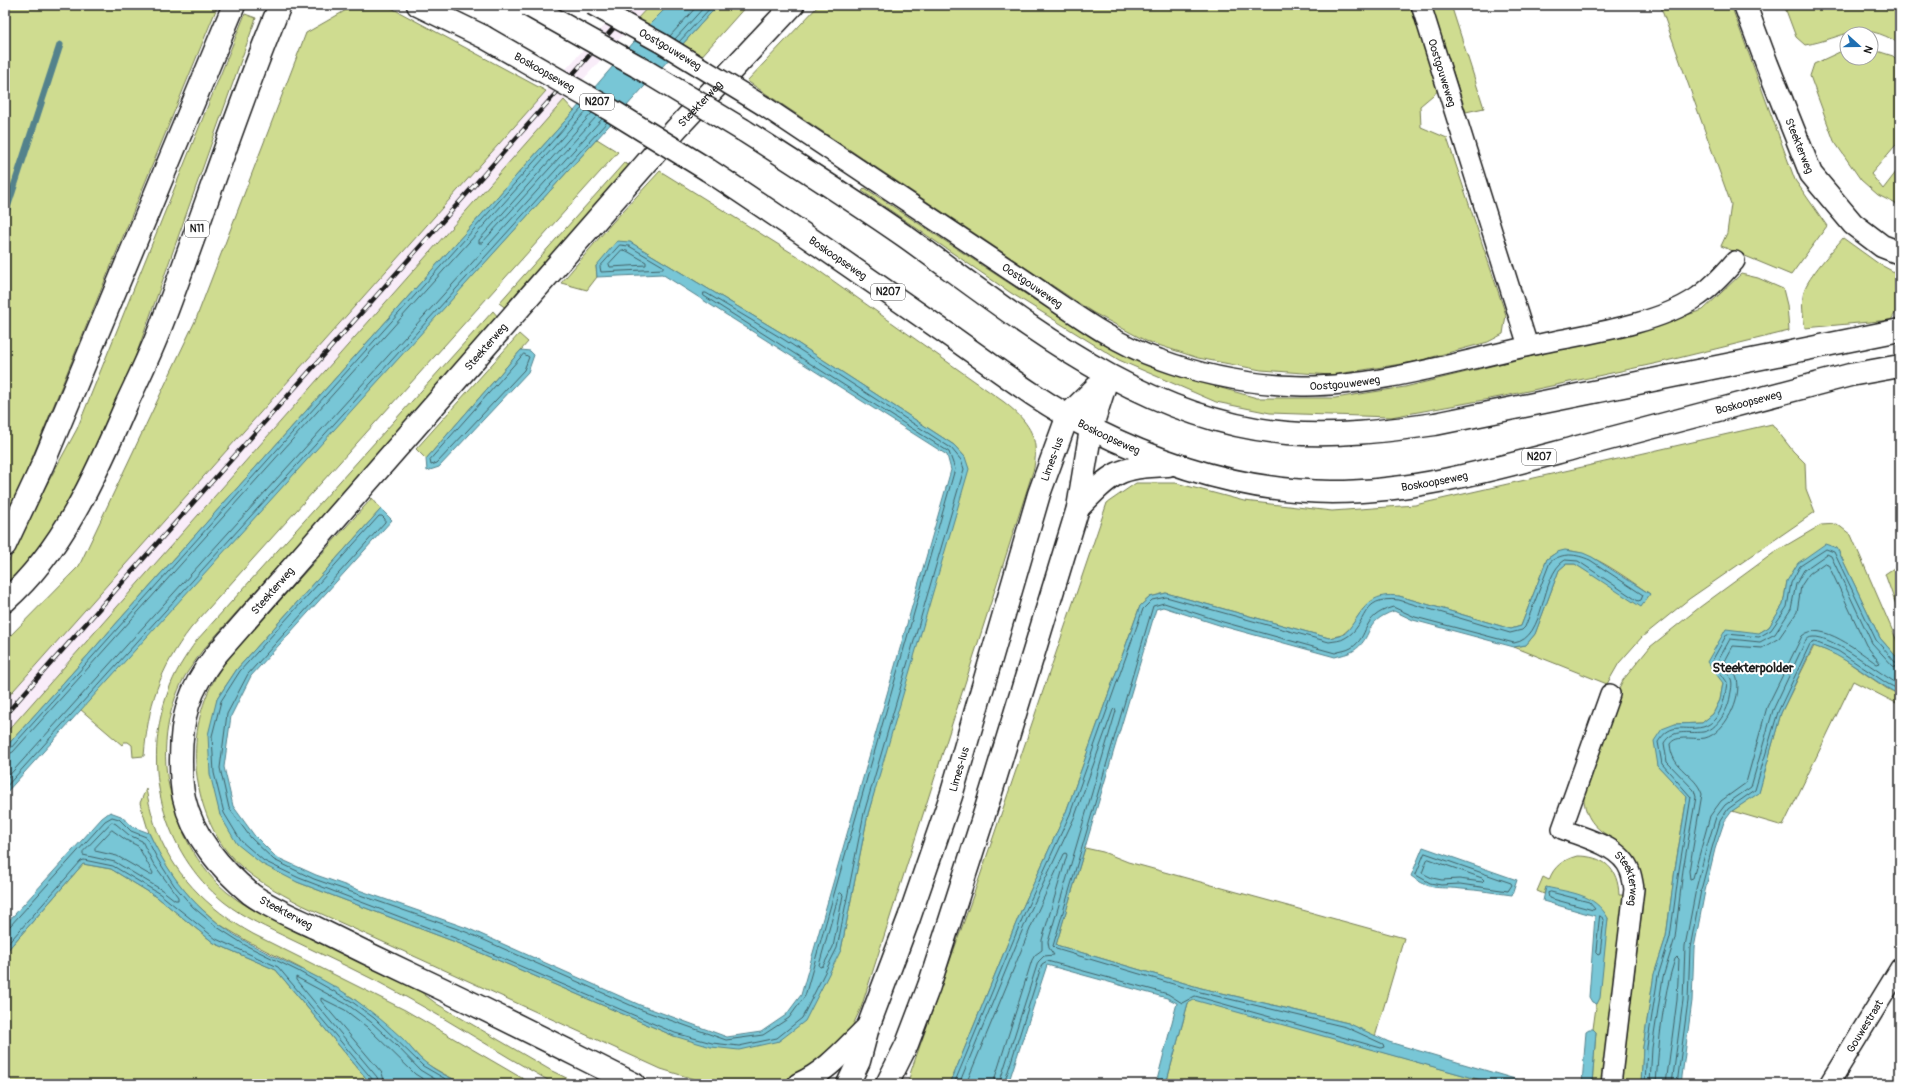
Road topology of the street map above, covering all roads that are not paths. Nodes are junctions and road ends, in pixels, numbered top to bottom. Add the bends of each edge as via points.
1 (280, 5) edge
2 (418, 5) edge
3 (528, 5) edge
4 (592, 5) edge
5 (793, 5) edge
6 (1421, 5) edge
7 (1746, 5) edge
8 (232, 7) edge
9 (1900, 253) edge
10 (1735, 261) dead end
11 (1900, 330) edge
12 (1528, 346) junction
13 (1900, 366) edge
14 (1108, 376) junction
15 (1068, 415) junction
16 (1091, 429) junction
17 (1172, 464) junction
18 (1078, 508) junction
19 (5, 545) edge
20 (5, 601) edge
21 (1610, 694) dead end
22 (1900, 968) edge
23 (868, 1027) junction
24 (907, 1044) junction
25 (634, 1084) edge
26 (799, 1084) edge
27 (848, 1084) edge
28 (887, 1084) edge
29 (897, 1084) edge
30 (1611, 1084) edge
31 (1829, 1084) edge

1 - 20 main road, N11 via 160,327 115,430 90,483 60,536 39,568
2 - 15 main road, Boskoopseweg / N207, bridge via 484,37 708,170 816,241 1035,395
3 - 14 main road, bridge via 637,66 819,178 1044,336
4 - 12 street, Oostgouweweg, bridge via 661,42 764,106 1096,327 1157,359 1228,379 1266,384 1327,386 1406,373
5 - 25 main road, Steekterweg via 677,128 215,656 200,675 186,709 181,735 184,798 192,820 201,839 226,871 252,895
6 - 12 street, Oostgouweweg
7 - 9 main road, Steekterweg via 1812,174 1853,224 1882,246
8 - 19 main road via 46,457
10 - 12 street, Oostgouweweg via 1717,281 1676,309 1630,324
11 - 14 main road via 1450,421 1385,431 1286,433 1236,424 1155,398
13 - 17 main road, Boskoopseweg / N207 via 1850,375 1523,462 1399,488 1333,492 1276,488 1245,484
14 - 15 main road, Limes-lus
14 - 16 main road
15 - 16 main road, Boskoopseweg / N207
15 - 23 main road, Limes-lus via 1039,494 951,796
16 - 17 main road, Boskoopseweg / N207
16 - 18 main road
17 - 18 main road via 1140,466 1116,473
18 - 24 main road via 948,930
21 - 30 street, Steekterweg via 1562,829 1613,850 1624,859 1633,883
22 - 31 street, Gouwestraat
23 - 26 main road via 833,1062 817,1075
23 - 27 main road, Limes-lus via 859,1061
24 - 28 main road
24 - 29 main road

